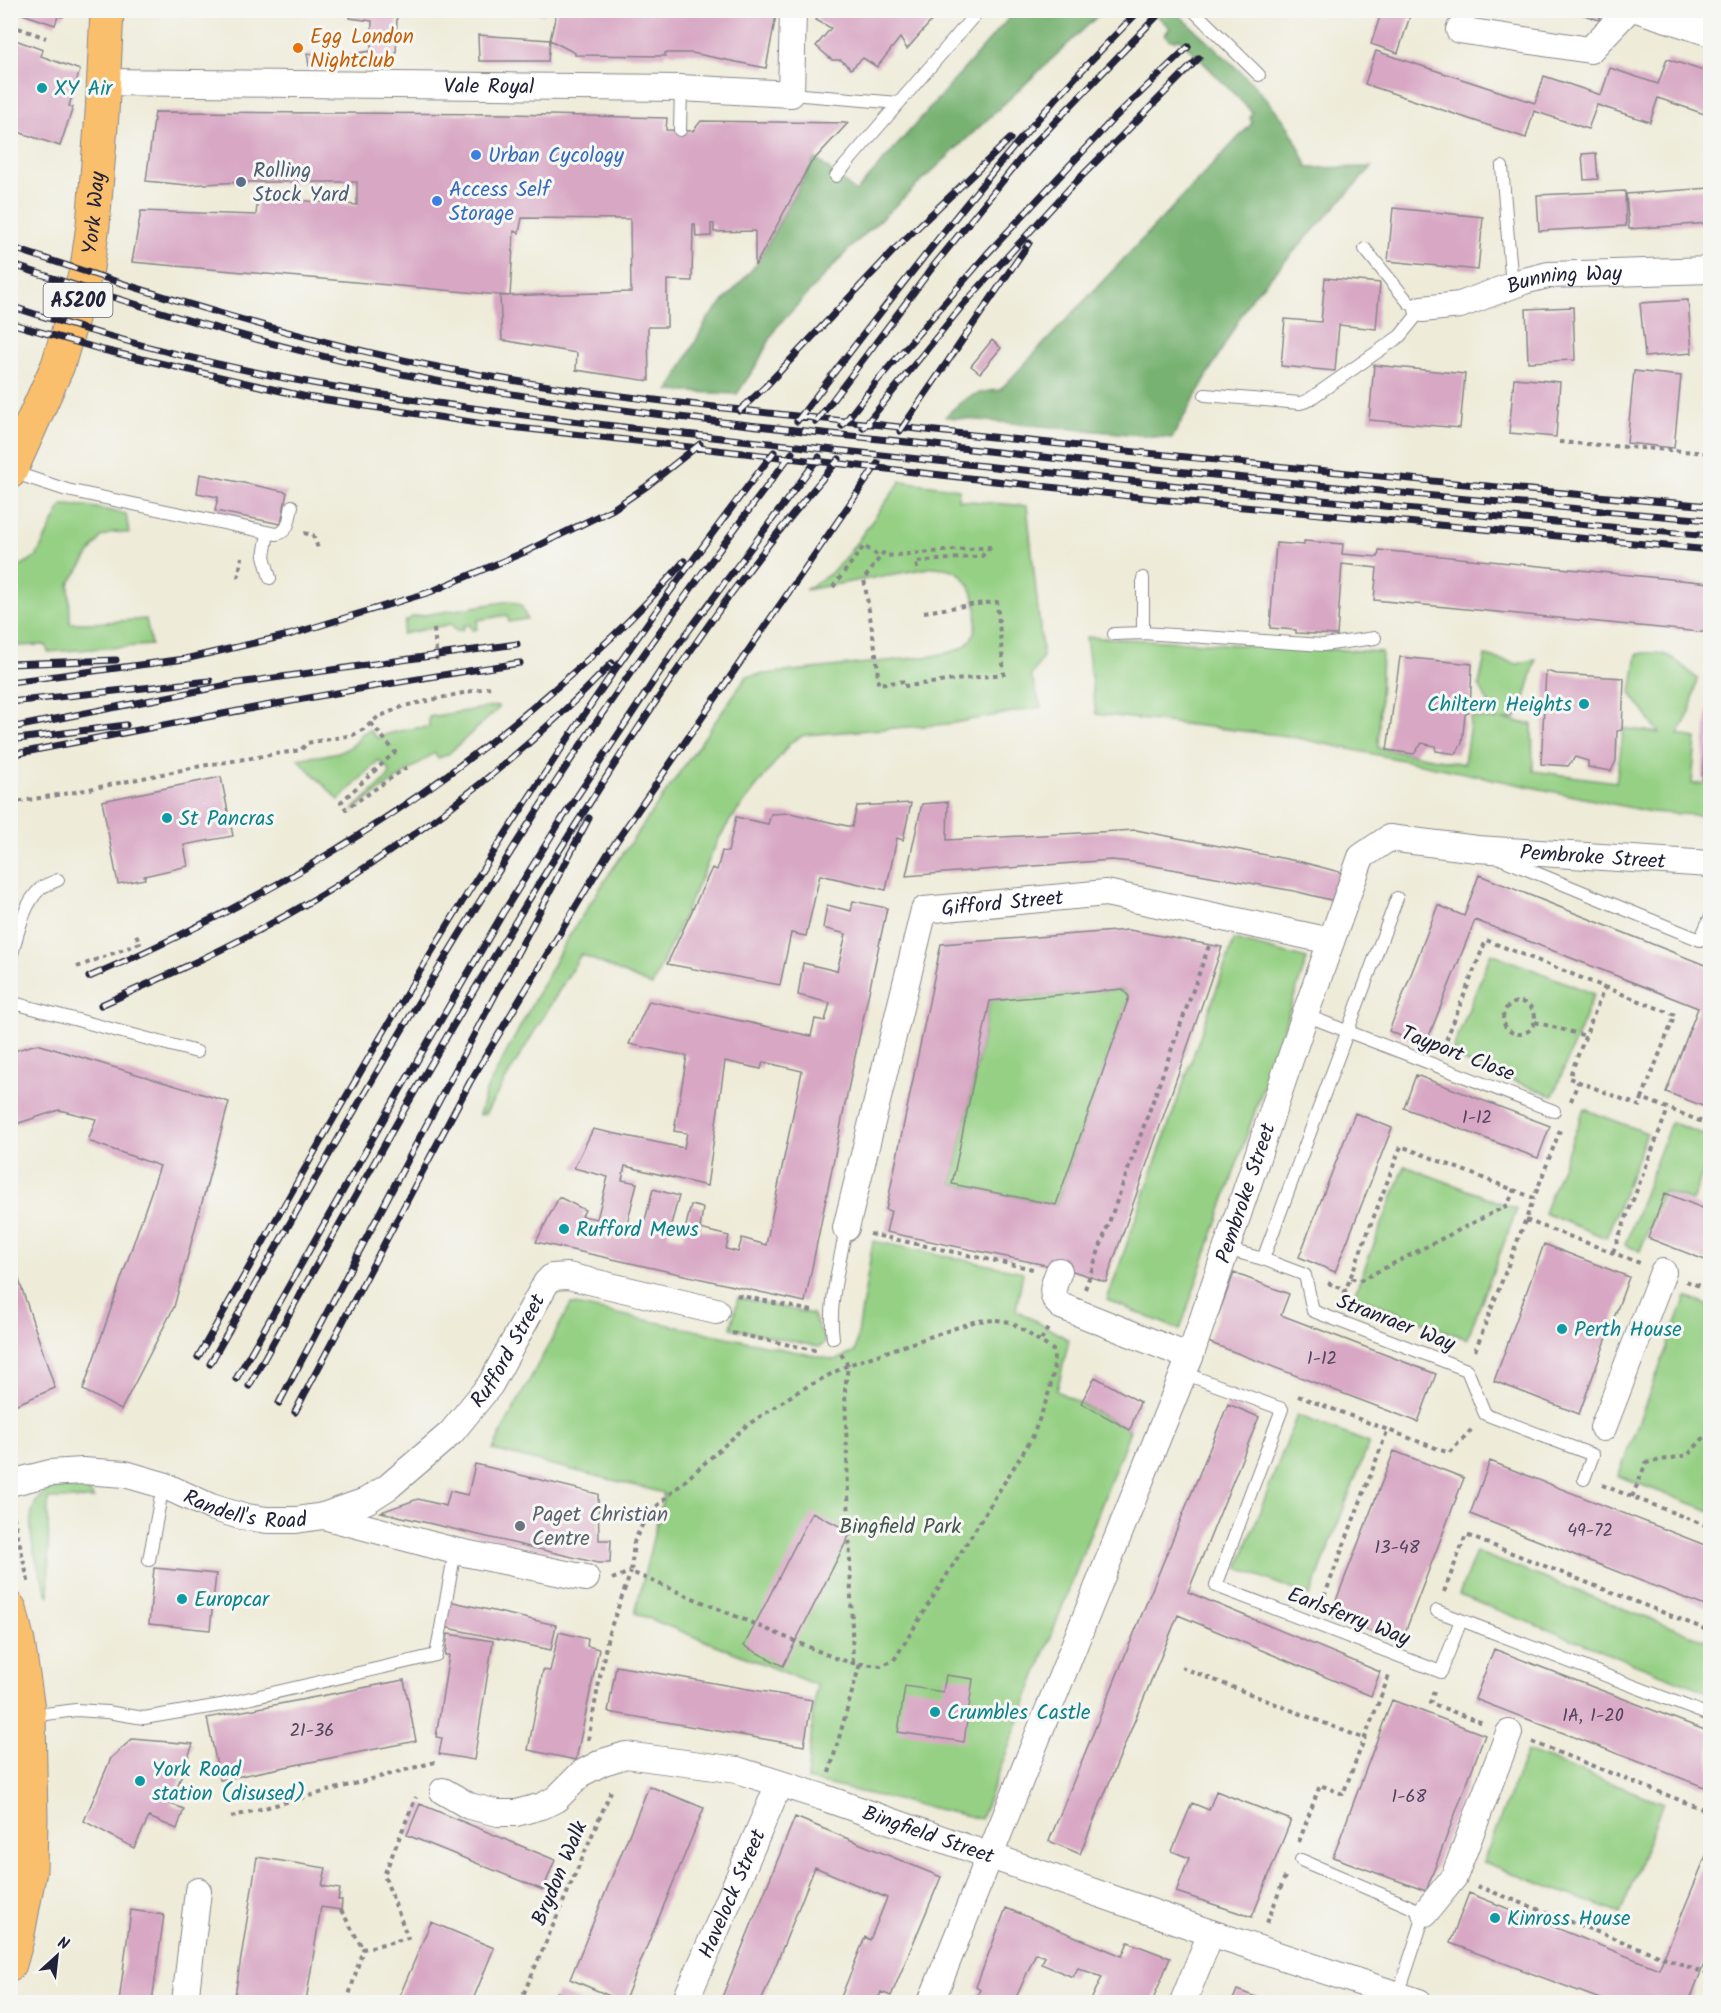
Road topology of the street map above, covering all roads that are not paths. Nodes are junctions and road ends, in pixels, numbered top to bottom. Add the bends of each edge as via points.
1 (107, 10) edge
2 (793, 10) edge
3 (979, 10) edge
4 (1193, 10) edge
5 (1628, 10) edge
6 (1639, 10) edge
7 (1459, 30) dead end
8 (1710, 33) edge
9 (1259, 75) dead end
10 (104, 82) junction
11 (681, 88) junction
12 (791, 94) junction
13 (899, 103) junction
14 (680, 130) dead end
15 (1502, 167) dead end
16 (836, 176) dead end
17 (1365, 249) dead end
18 (1710, 270) edge
19 (1512, 286) junction
20 (1422, 309) junction
21 (1205, 395) dead end
22 (11, 472) edge
23 (292, 506) dead end
24 (268, 533) junction
25 (270, 578) dead end
26 (1143, 578) dead end
27 (1143, 633) junction
28 (1114, 634) dead end
29 (1375, 639) dead end
30 (1477, 849) junction
31 (1710, 864) edge
32 (58, 880) dead end
33 (1396, 898) dead end
34 (1710, 918) edge
35 (1331, 940) junction
36 (10, 961) edge
37 (10, 1002) edge
38 (1305, 1015) junction
39 (1347, 1031) junction
40 (197, 1052) dead end
41 (1554, 1111) dead end
42 (846, 1228) joint
43 (1226, 1249) junction
44 (1263, 1259) junction
45 (1059, 1271) dead end
46 (1664, 1272) road end
47 (724, 1302) road end
48 (835, 1343) road end
49 (1187, 1365) junction
50 (1598, 1442) junction
51 (1584, 1479) road end
52 (163, 1485) junction
53 (12, 1491) edge
54 (323, 1516) junction
55 (455, 1551) junction
56 (149, 1560) dead end
57 (586, 1578) dead end
58 (10, 1609) edge
59 (1437, 1611) road end
60 (1461, 1620) junction
61 (1710, 1714) edge
62 (29, 1716) junction
63 (1509, 1733) road end
64 (779, 1784) junction
65 (431, 1790) road end
66 (1298, 1855) road end
67 (991, 1856) junction
68 (198, 1891) dead end
69 (1425, 1913) junction
70 (1211, 1933) junction
71 (10, 1964) edge
72 (1410, 2000) edge
73 (185, 2002) edge
74 (686, 2002) edge
75 (931, 2002) edge
76 (1183, 2002) edge

1 - 10 main road, York Way / A5200
2 - 12 street
3 - 13 lane
4 - 9 lane
5 - 7 street via 1590,51
6 - 8 street
10 - 11 street, Vale Royal
10 - 22 main road, York Way / A5200 via 87,268 62,354 24,432
11 - 12 street, Vale Royal
11 - 14 lane
12 - 13 lane, Vale Royal
13 - 16 lane
15 - 19 lane
17 - 20 lane via 1409,303
18 - 19 street, Bunning Way via 1548,275
19 - 20 street, Bunning Way via 1460,305
20 - 21 lane via 1400,336 1307,401
22 - 24 lane via 67,490
23 - 24 lane via 287,529 280,534
24 - 25 lane via 264,556
26 - 27 lane
27 - 28 lane
27 - 29 lane via 1323,645
30 - 31 street, Pembroke Street
30 - 34 lane via 1700,940
30 - 35 street, Pembroke Street via 1389,838 1361,857
32 - 36 lane via 41,888 32,899
33 - 39 lane
35 - 38 street, Pembroke Street
35 - 42 street, Gifford Street via 1106,893 924,910
37 - 40 lane
38 - 39 lane, Tayport Close
38 - 43 street, Pembroke Street
39 - 41 lane, Tayport Close
39 - 44 lane
42 - 48 lane via 832,1308
43 - 44 lane, Stranraer Way
43 - 49 street, Pembroke Street
44 - 50 lane, Stranraer Way via 1305,1275 1313,1311 1467,1370 1485,1414
45 - 49 street via 1052,1295 1055,1301
46 - 50 street
47 - 54 street, Rufford Street via 568,1276 552,1277 490,1385 451,1433 388,1487 366,1501
49 - 60 lane, Earlsferry Way via 1282,1409 1216,1586 1441,1672
49 - 67 street, Pembroke Street
50 - 51 lane
52 - 53 street, Randell's Road via 125,1474 83,1470 50,1473
52 - 54 street, Randell's Road via 240,1516 267,1520
52 - 56 lane
54 - 55 street, Randell's Road
55 - 57 street, Randell's Road
55 - 62 lane via 436,1654 221,1705 144,1718 76,1710
58 - 62 main road
59 - 60 lane
60 - 61 lane
62 - 71 main road via 30,1870
63 - 69 street via 1454,1877
64 - 65 street, Bingfield Street via 737,1770 626,1755 582,1773 556,1799 516,1812 498,1813 469,1806
64 - 67 street, Bingfield Street
64 - 74 street, Havelock Street
66 - 69 lane
67 - 70 street, Bingfield Street
67 - 75 street, Pembroke Street
68 - 73 street
69 - 72 lane
70 - 72 street, Bingfield Street
70 - 76 street

